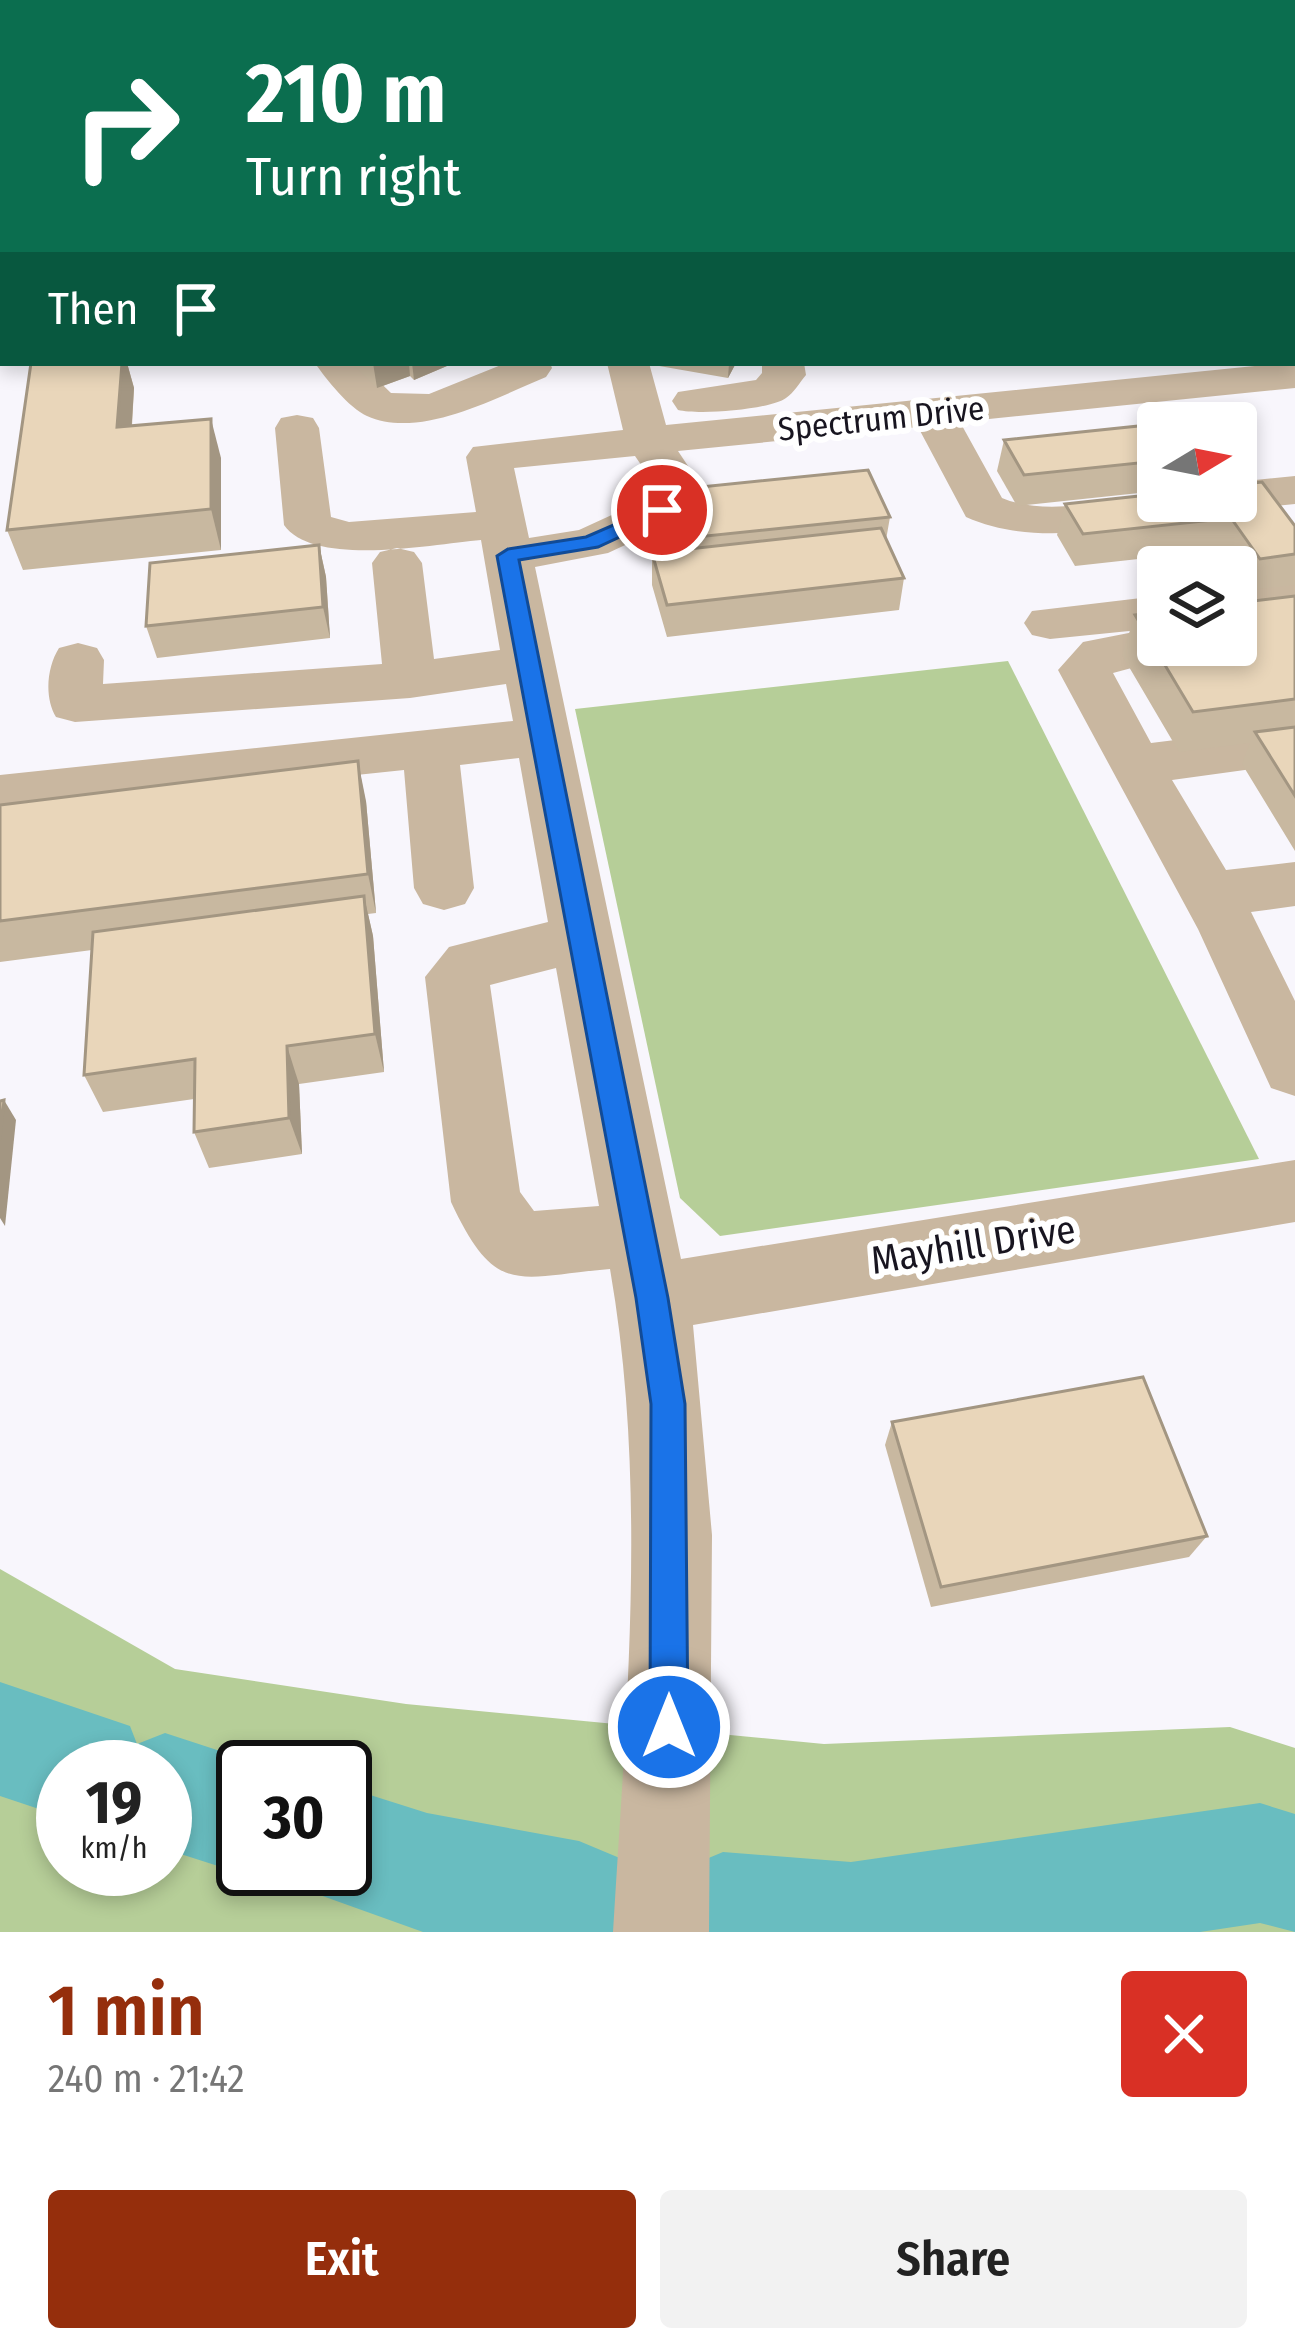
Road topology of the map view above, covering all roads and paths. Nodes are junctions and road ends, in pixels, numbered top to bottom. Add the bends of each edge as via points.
1 (339, 366) edge
2 (530, 366) edge
3 (782, 366) edge
4 (1023, 366) edge
5 (1288, 387) edge
6 (1046, 402) junction
7 (638, 403) edge
8 (435, 406) junction
9 (933, 413) junction
10 (297, 428) dead end
11 (489, 457) junction
12 (1295, 490) edge
13 (1257, 494) edge
14 (1137, 508) edge
15 (504, 540) junction
16 (397, 563) dead end
17 (1295, 596) edge
18 (1257, 601) edge
19 (1137, 613) edge
20 (1050, 623) dead end
21 (1295, 630) edge
22 (1257, 634) edge
23 (1137, 648) edge
24 (78, 660) dead end
25 (529, 663) junction
26 (410, 680) junction
27 (543, 736) junction
28 (1295, 744) edge
29 (430, 748) junction
30 (1136, 765) junction
31 (15, 790) dead end
32 (1295, 884) edge
33 (444, 888) dead end
34 (1210, 895) junction
35 (582, 938) junction
36 (1292, 1058) edge
37 (1295, 1191) edge
38 (646, 1266) junction
39 (661, 1932) edge

1 - 8 street via 380,406
2 - 8 street
3 - 7 street via 769,391
4 - 6 street
5 - 6 street, Spectrum Drive
6 - 9 street, Spectrum Drive
7 - 9 street, Spectrum Drive
7 - 11 street, Spectrum Drive
7 - 15 street via 670,476 662,510 591,543
8 - 11 street
9 - 14 street via 983,507 997,517
10 - 15 street via 308,525 346,537
11 - 15 street
12 - 13 street
15 - 25 street
16 - 26 street
17 - 18 street
19 - 20 street
21 - 22 street
23 - 30 street via 1102,655 1085,670
24 - 26 street via 75,704
25 - 26 street
25 - 27 street
27 - 29 street
27 - 35 street
28 - 30 street
29 - 31 street
29 - 33 street
30 - 34 street
32 - 34 street
34 - 36 street
35 - 38 street
35 - 38 street, Mayhill Drive via 471,964 458,977 486,1202 516,1245
37 - 38 street, Mayhill Drive
38 - 39 street via 668,1404 671,1513

